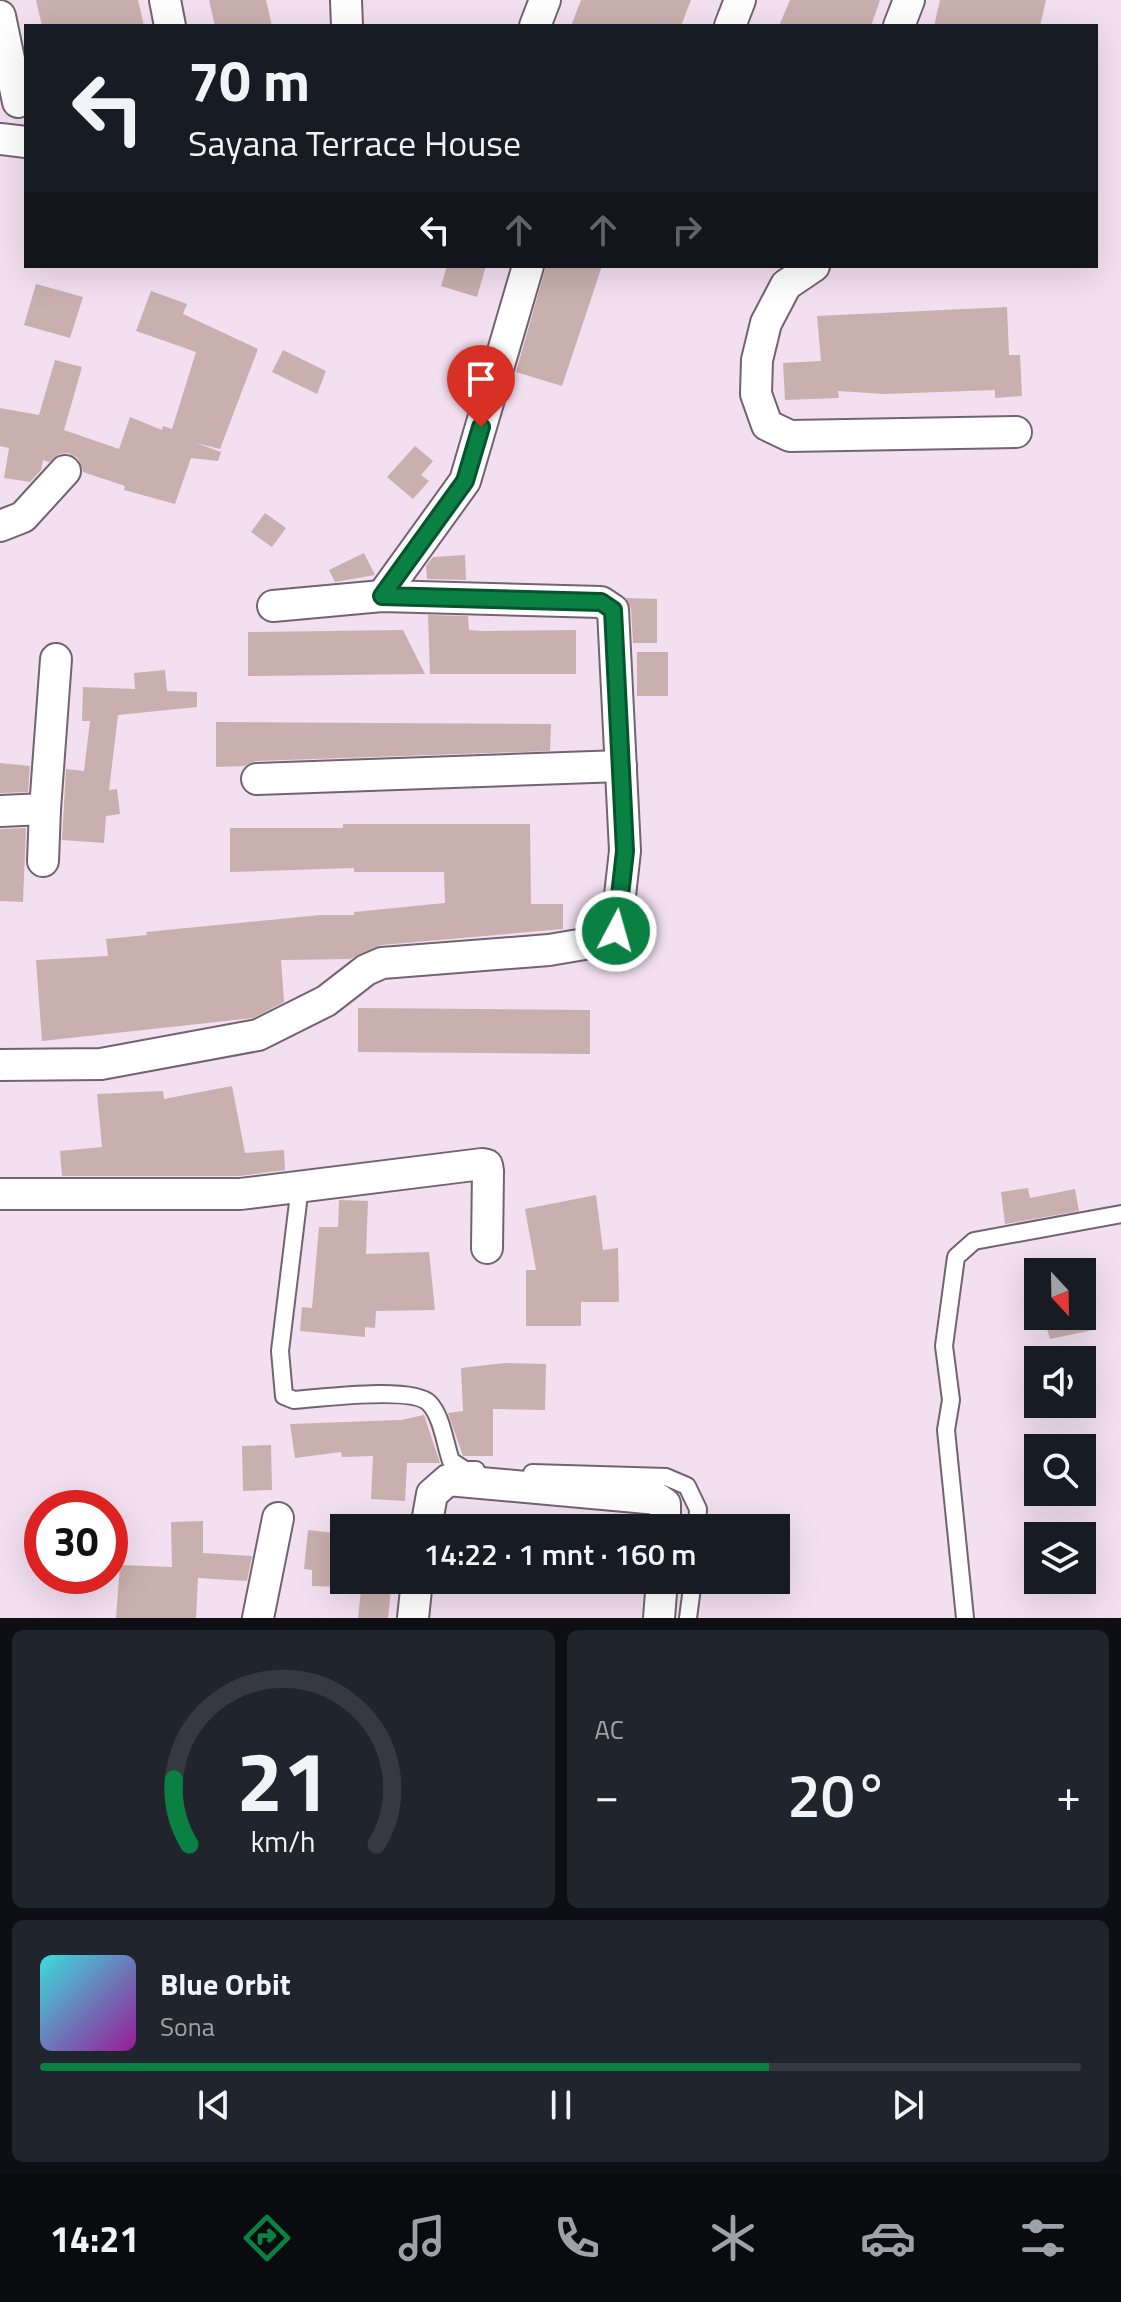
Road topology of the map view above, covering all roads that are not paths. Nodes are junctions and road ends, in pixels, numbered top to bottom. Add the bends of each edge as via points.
1 (165, 0) edge
2 (346, 0) edge
3 (545, 0) edge
4 (740, 0) edge
5 (909, 0) edge
6 (0, 16) edge
7 (170, 24) edge
8 (347, 24) edge
9 (536, 24) edge
10 (731, 24) edge
11 (900, 24) edge
12 (18, 102) dead end
13 (0, 139) edge
14 (24, 142) edge
15 (527, 268) edge
16 (811, 268) edge
17 (1016, 432) dead end
18 (65, 471) dead end
19 (0, 526) edge
20 (382, 596) junction
21 (273, 606) dead end
22 (56, 659) dead end
23 (621, 766) junction
24 (257, 779) dead end
25 (45, 809) junction
26 (0, 811) edge
27 (43, 861) dead end
28 (0, 1065) edge
29 (300, 1186) junction
30 (0, 1194) edge
31 (1121, 1214) edge
32 (487, 1248) dead end
33 (428, 1514) edge
34 (665, 1514) edge
35 (698, 1514) edge
36 (278, 1518) dead end
37 (416, 1594) edge
38 (661, 1594) edge
39 (691, 1594) edge
40 (258, 1618) edge
41 (413, 1618) edge
42 (659, 1618) edge
43 (688, 1618) edge
44 (965, 1618) edge

1 - 7 street
2 - 8 street
3 - 9 street
4 - 10 street
5 - 11 street
6 - 12 street
13 - 14 street
15 - 20 street via 465,481
16 - 17 street via 786,285 766,323 756,394 767,425 790,436
18 - 19 street via 23,517
20 - 21 street
20 - 23 street via 601,602 613,610
22 - 25 street
23 - 24 street
23 - 28 street via 625,851 616,931 608,940 382,963 326,1001 258,1035 101,1064
25 - 26 street
25 - 27 street
29 - 30 street via 240,1194
29 - 32 street via 487,1165
29 - 35 lane via 280,1351 284,1396 294,1400 404,1394 428,1401 451,1461 465,1470 666,1477 687,1486
31 - 44 lane via 974,1241 956,1257 944,1346 951,1400 946,1430
33 - 34 street via 432,1494 448,1480 658,1499 665,1504
36 - 40 street
37 - 41 street
38 - 42 street
39 - 43 lane

